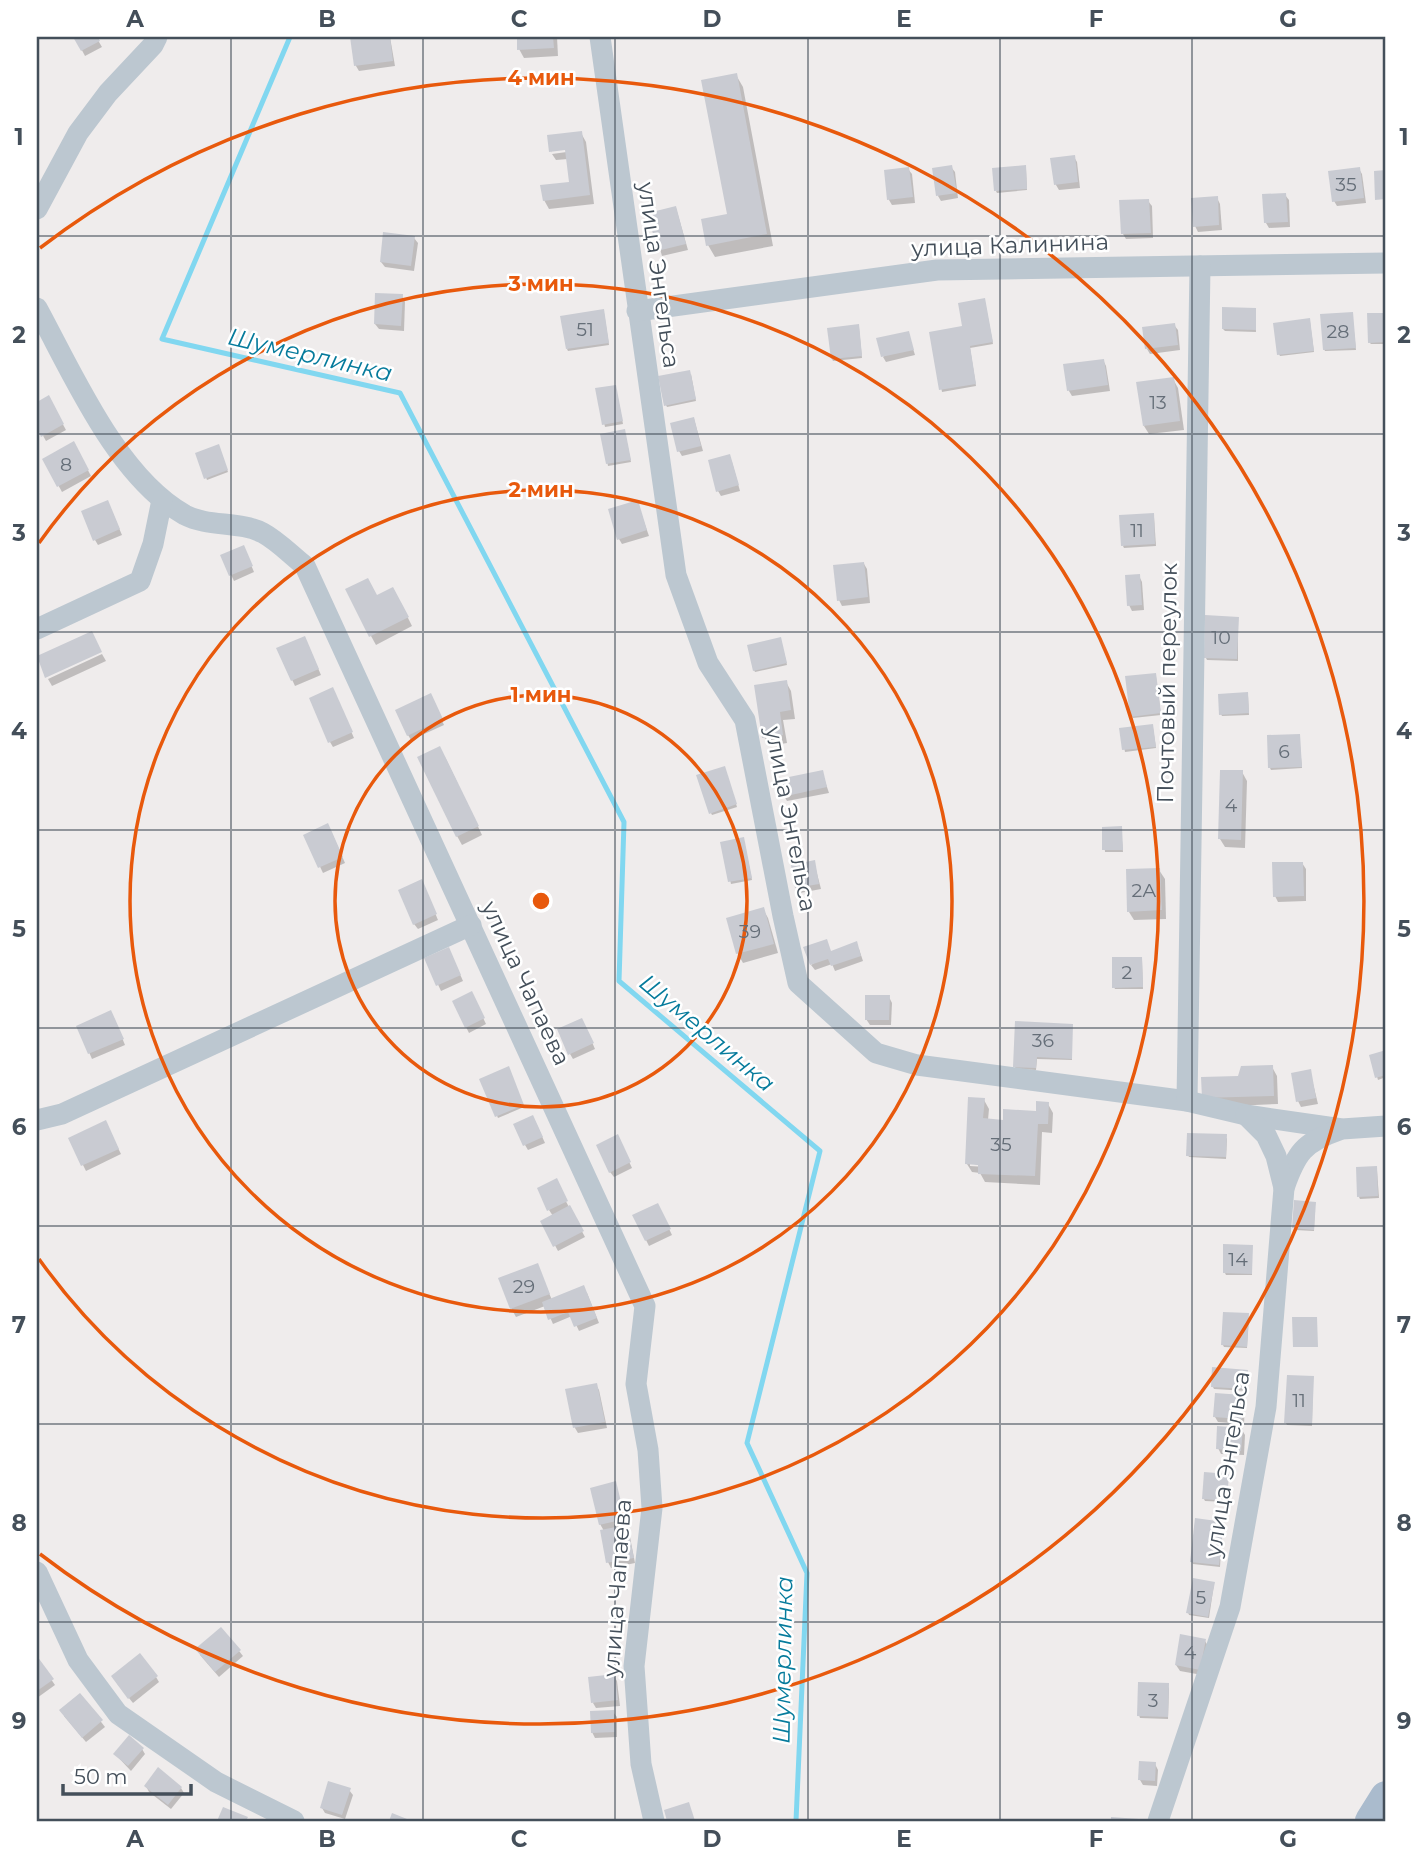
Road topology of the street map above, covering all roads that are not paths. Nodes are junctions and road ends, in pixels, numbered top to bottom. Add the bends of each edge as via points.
1 (157, 37) edge
2 (600, 37) edge
3 (37, 209) edge
4 (1386, 263) edge
5 (1200, 266) junction
6 (37, 308) edge
7 (637, 311) junction
8 (162, 500) junction
9 (37, 629) edge
10 (471, 925) junction
11 (1187, 1101) junction
12 (1246, 1115) junction
13 (37, 1120) edge
14 (1386, 1126) edge
15 (1342, 1129) junction
16 (1284, 1188) junction
17 (37, 1572) edge
18 (1386, 1797) edge
19 (294, 1821) edge
20 (654, 1821) edge
21 (1158, 1821) edge
22 (1371, 1821) edge

1 - 3 street via 78,133
2 - 7 street, улица Энгельса
4 - 5 street, улица Калинина
5 - 7 street, улица Калинина via 937,270
5 - 11 street, Почтовый переулок
6 - 8 street, улица Чапаева via 99,422 133,470
7 - 11 street, улица Энгельса via 676,575 708,663 745,720 798,984 876,1054 917,1065
8 - 9 street via 140,581
8 - 10 street, улица Чапаева via 188,517 262,533 306,566
10 - 13 street via 62,1114
10 - 20 street, улица Чапаева via 645,1306 636,1384 652,1508 635,1666 640,1764
11 - 12 street, улица Энгельса
12 - 15 street, улица Энгельса
12 - 16 street, улица Энгельса via 1266,1135
14 - 15 street, улица Энгельса
15 - 16 street via 1306,1145 1293,1162
16 - 21 street, улица Энгельса via 1266,1407 1230,1607
17 - 19 street via 78,1660 118,1714 216,1782
18 - 22 main road

